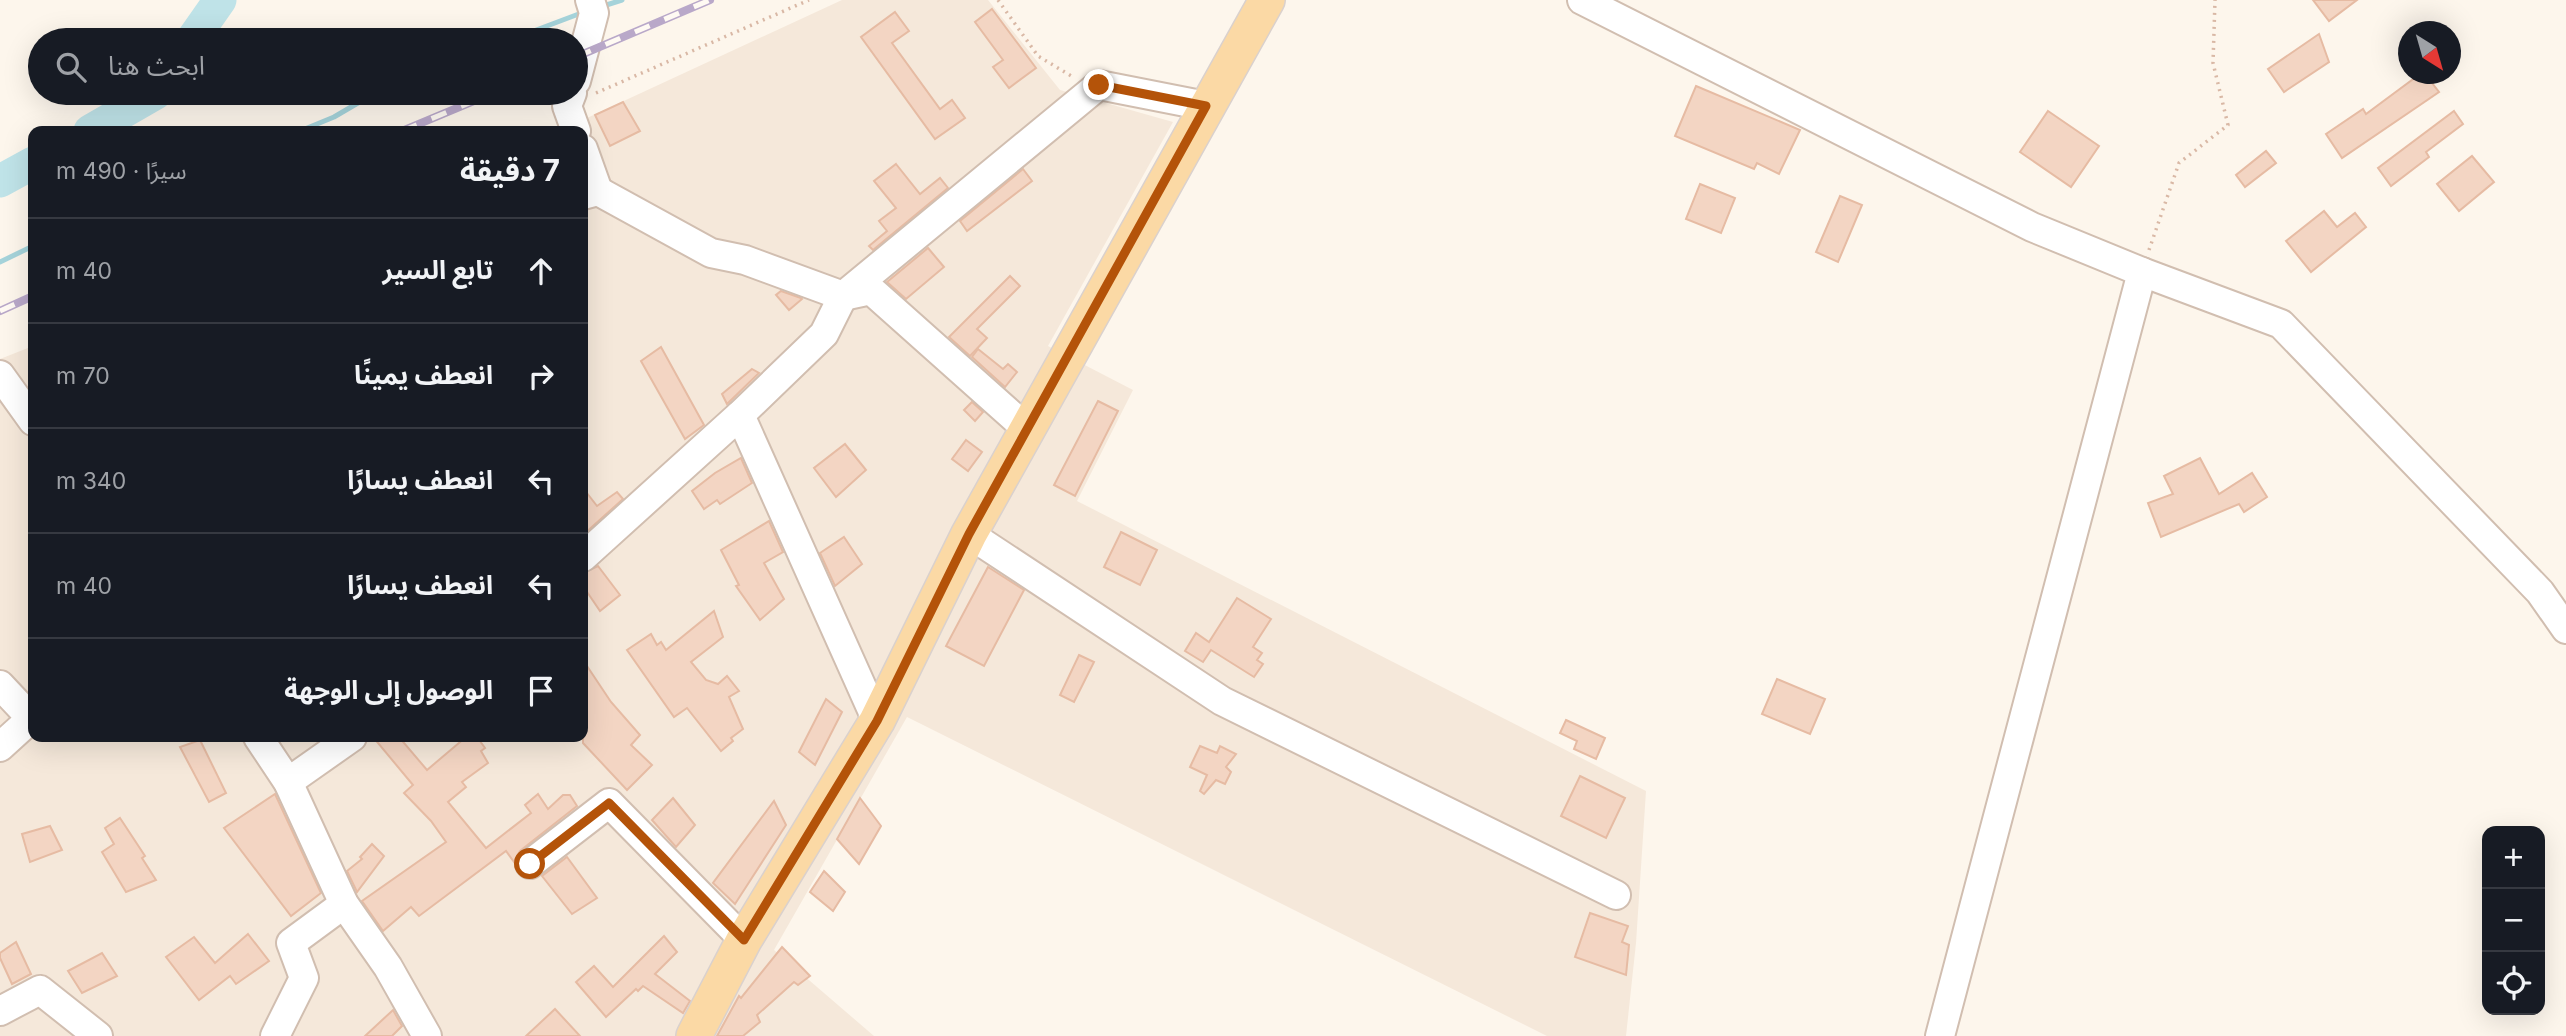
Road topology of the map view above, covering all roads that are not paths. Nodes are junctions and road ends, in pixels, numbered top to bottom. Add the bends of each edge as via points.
1 (1267, 0) edge
2 (1582, 0) edge
3 (592, 5) edge
4 (588, 28) edge
5 (1206, 106) junction
6 (591, 193) edge
7 (2141, 272) junction
8 (843, 296) junction
9 (0, 375) edge
10 (28, 414) edge
11 (740, 415) junction
12 (1027, 429) junction
13 (969, 534) junction
14 (588, 552) edge
15 (2566, 629) edge
16 (0, 685) edge
17 (28, 714) edge
18 (877, 721) junction
19 (28, 722) edge
20 (261, 742) edge
21 (345, 742) edge
22 (0, 747) edge
23 (288, 782) junction
24 (530, 864) dead end
25 (1616, 895) dead end
26 (344, 904) junction
27 (744, 940) junction
28 (0, 1011) edge
29 (98, 1036) edge
30 (275, 1036) edge
31 (427, 1036) edge
32 (694, 1036) edge
33 (1940, 1036) edge

1 - 5 main road
2 - 7 street via 2032,227
3 - 4 street
5 - 8 street via 1099,85
5 - 12 main road
6 - 8 street via 711,253 745,260
7 - 15 street via 2280,324 2540,592
7 - 33 street
8 - 11 street via 824,334
8 - 12 street via 871,290
9 - 10 street
11 - 14 street
11 - 18 street
12 - 13 main road
13 - 18 main road
13 - 25 street via 1222,701
16 - 17 street
18 - 27 main road
19 - 22 street
20 - 23 street
21 - 23 street
23 - 26 street
24 - 27 street via 609,803
26 - 30 street via 291,943 304,978
26 - 31 street via 388,967
27 - 32 main road
28 - 29 street via 40,990

